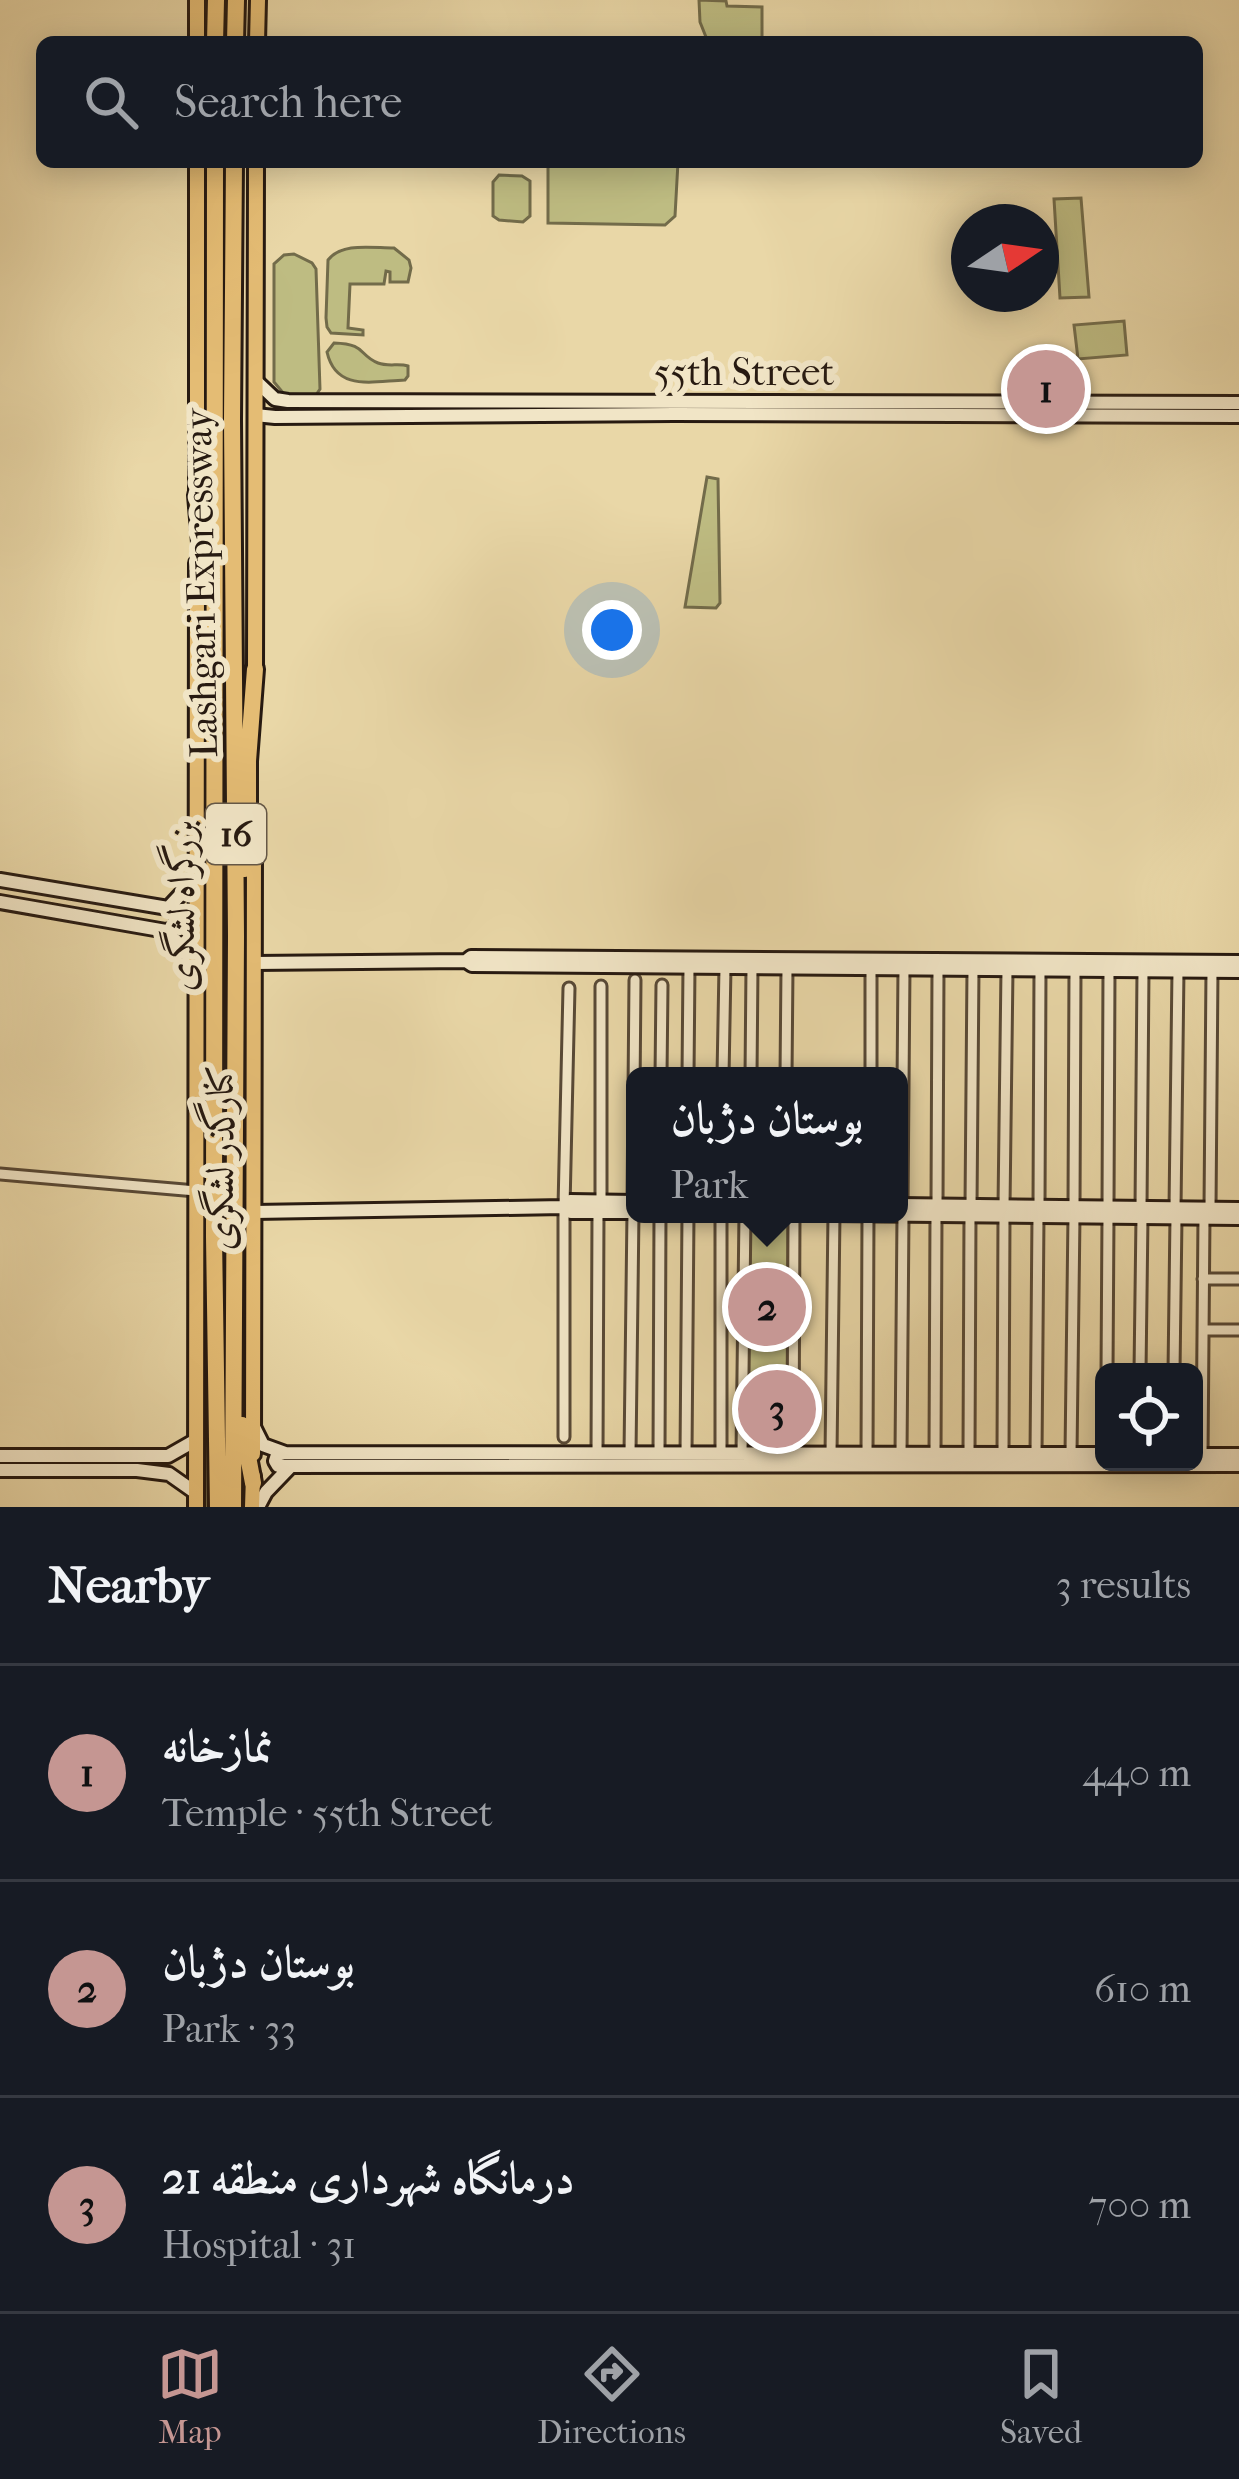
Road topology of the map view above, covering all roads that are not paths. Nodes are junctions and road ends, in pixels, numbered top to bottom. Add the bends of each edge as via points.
1 (197, 0) edge
2 (215, 0) edge
3 (236, 0) edge
4 (258, 0) edge
5 (197, 36) edge
6 (215, 36) edge
7 (235, 36) edge
8 (257, 36) edge
9 (197, 168) edge
10 (215, 168) edge
11 (234, 168) edge
12 (256, 168) edge
13 (256, 381) junction
14 (281, 400) junction
15 (1239, 403) edge
16 (674, 408) junction
17 (1131, 410) junction
18 (255, 415) junction
19 (1239, 416) edge
20 (280, 417) junction
21 (196, 495) junction
22 (214, 644) junction
23 (255, 669) junction
24 (196, 878) junction
25 (0, 880) edge
26 (0, 902) edge
27 (168, 908) junction
28 (166, 931) junction
29 (236, 936) junction
30 (466, 961) junction
31 (254, 963) junction
32 (689, 967) junction
33 (725, 967) junction
34 (752, 967) junction
35 (1239, 967) edge
36 (788, 968) junction
37 (872, 968) junction
38 (904, 968) junction
39 (938, 969) junction
40 (973, 969) junction
41 (1006, 969) junction
42 (1040, 970) junction
43 (1075, 970) junction
44 (1109, 970) junction
45 (1143, 970) junction
46 (1178, 970) junction
47 (1212, 971) junction
48 (196, 974) junction
49 (635, 980) dead end
50 (662, 985) dead end
51 (601, 986) dead end
52 (569, 988) dead end
53 (635, 1067) edge
54 (661, 1067) edge
55 (688, 1067) edge
56 (723, 1067) edge
57 (751, 1067) edge
58 (786, 1067) edge
59 (871, 1067) edge
60 (903, 1067) edge
61 (0, 1174) edge
62 (196, 1191) junction
63 (564, 1207) junction
64 (599, 1207) junction
65 (626, 1207) edge
66 (908, 1208) edge
67 (937, 1210) junction
68 (971, 1210) junction
69 (1004, 1211) junction
70 (1039, 1211) junction
71 (253, 1212) junction
72 (1074, 1212) junction
73 (1108, 1212) junction
74 (1141, 1212) junction
75 (1175, 1213) junction
76 (1207, 1213) junction
77 (1239, 1213) edge
78 (634, 1223) edge
79 (660, 1223) edge
80 (688, 1223) edge
81 (721, 1223) edge
82 (745, 1223) edge
83 (794, 1223) edge
84 (832, 1223) edge
85 (868, 1223) edge
86 (901, 1223) edge
87 (1203, 1279) junction
88 (1239, 1279) edge
89 (1203, 1330) junction
90 (1239, 1330) edge
91 (232, 1342) junction
92 (1107, 1363) edge
93 (1140, 1363) edge
94 (1174, 1363) edge
95 (1202, 1363) edge
96 (253, 1424) junction
97 (564, 1437) dead end
98 (196, 1440) junction
99 (793, 1453) junction
100 (597, 1454) junction
101 (630, 1454) junction
102 (659, 1454) junction
103 (686, 1454) junction
104 (721, 1454) junction
105 (742, 1454) junction
106 (831, 1454) junction
107 (867, 1454) junction
108 (901, 1454) junction
109 (935, 1454) junction
110 (969, 1454) junction
111 (1003, 1454) junction
112 (1036, 1454) junction
113 (1071, 1454) junction
114 (1095, 1454) edge
115 (1203, 1454) edge
116 (1239, 1454) edge
117 (0, 1456) edge
118 (288, 1460) junction
119 (1239, 1466) edge
120 (0, 1470) edge
121 (253, 1484) junction
122 (196, 1500) edge
123 (218, 1507) edge
124 (233, 1507) edge
125 (255, 1507) edge

1 - 5 main road
2 - 6 highway
3 - 7 highway
4 - 8 main road
9 - 21 main road, کنارگذر لشگری
10 - 22 highway, بزرگراه لشگری / 16
11 - 29 highway, Lashgari Expressway / 16
12 - 13 main road, کنارگذر لشگری
13 - 14 street
13 - 18 main road, کنارگذر لشگری
14 - 16 street, 55th Street
14 - 20 street
15 - 17 street, 55th Street
16 - 17 street, 55th Street
16 - 20 street, 55th Street
17 - 19 street, 55th Street
18 - 20 street, 55th Street
18 - 23 main road, کنارگذر لشگری
21 - 22 highway
21 - 24 main road, کنارگذر لشگری
22 - 123 highway, بزرگراه لشگری / 16
23 - 29 highway
23 - 31 main road, کنارگذر لشگری
24 - 27 street
24 - 48 main road, کنارگذر لشگری
25 - 27 street
26 - 28 street
27 - 28 street via 178,921
28 - 48 street
29 - 91 highway, Lashgari Expressway / 16
30 - 31 street
30 - 32 street
30 - 35 street
31 - 71 main road, کنارگذر لشگری
32 - 33 street
32 - 55 street
33 - 34 street
33 - 56 street
34 - 36 street
34 - 57 street
35 - 47 street
36 - 37 street
36 - 58 street
37 - 38 street
37 - 59 street
38 - 39 street
38 - 60 street
39 - 40 street
39 - 67 street
40 - 41 street
40 - 68 street
41 - 42 street
41 - 69 street
42 - 43 street
42 - 70 street
43 - 44 street
43 - 72 street
44 - 45 street
44 - 73 street
45 - 46 street
45 - 74 street
46 - 47 street
46 - 75 street
47 - 76 street
48 - 62 main road, کنارگذر لشگری
49 - 53 street
50 - 54 street
51 - 64 street
52 - 63 street
61 - 62 street
62 - 98 main road, کنارگذر لشگری
63 - 64 street
63 - 71 street
63 - 97 street
64 - 65 street
64 - 100 street
66 - 67 street
67 - 68 street
67 - 109 street
68 - 69 street
68 - 110 street
69 - 70 street
69 - 111 street
70 - 72 street
70 - 112 street
71 - 96 main road, کنارگذر لشگری
72 - 73 street
72 - 113 street
73 - 74 street
73 - 92 street
74 - 75 street
74 - 93 street
75 - 76 street
75 - 94 street
76 - 77 street
76 - 87 street
78 - 101 street
79 - 102 street
80 - 103 street
81 - 104 street
82 - 105 street
83 - 99 street
84 - 106 street
85 - 107 street
86 - 108 street
87 - 88 street
87 - 89 street
89 - 90 street
89 - 95 street
91 - 121 highway
91 - 124 highway, Lashgari Expressway / 16
96 - 118 street via 263,1445
96 - 121 main road, کنارگذر لشگری
98 - 117 street via 168,1456
98 - 122 main road, کنارگذر لشگری
99 - 105 street
99 - 106 street
100 - 101 street
100 - 118 street
101 - 102 street
102 - 103 street
103 - 104 street
104 - 105 street
106 - 107 street
107 - 108 street
108 - 109 street
109 - 110 street
110 - 111 street
111 - 112 street
112 - 113 street
113 - 114 street
115 - 116 street
118 - 119 street
118 - 125 street
120 - 122 street via 169,1474
121 - 125 main road, کنارگذر لشگری

